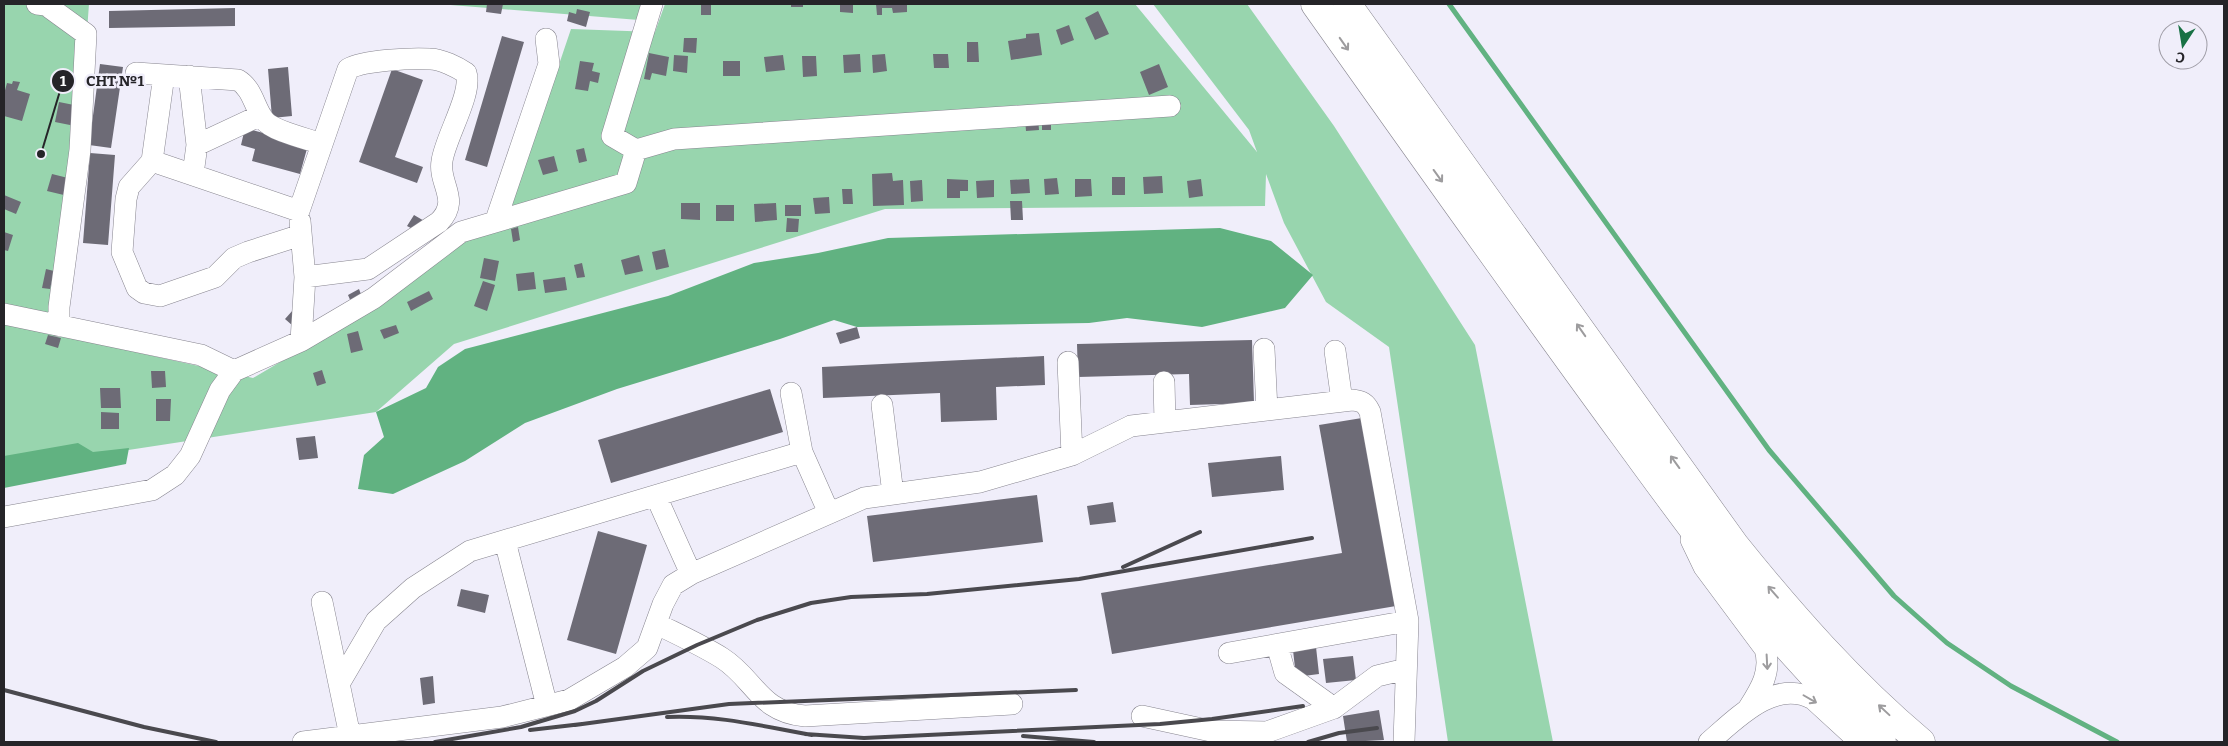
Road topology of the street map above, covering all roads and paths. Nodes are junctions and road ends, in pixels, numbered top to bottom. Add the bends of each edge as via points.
1 (37, 4) edge
2 (652, 4) edge
3 (1315, 4) edge
4 (1347, 4) edge
5 (546, 39) dead end
6 (136, 73) dead end
7 (164, 75) junction
8 (189, 76) junction
9 (1170, 106) dead end
10 (260, 115) junction
11 (322, 144) junction
12 (197, 145) junction
13 (636, 150) junction
14 (152, 161) junction
15 (193, 174) junction
16 (299, 211) junction
17 (496, 220) junction
18 (301, 235) junction
19 (305, 277) junction
20 (4, 314) edge
21 (59, 326) junction
22 (301, 340) junction
23 (1264, 350) dead end
24 (1335, 351) dead end
25 (1068, 362) dead end
26 (234, 371) junction
27 (1164, 382) dead end
28 (791, 393) dead end
29 (1342, 401) junction
30 (882, 404) dead end
31 (1267, 410) junction
32 (1166, 422) junction
33 (802, 452) junction
34 (1072, 455) junction
35 (893, 494) junction
36 (656, 496) junction
37 (1672, 501) junction
38 (829, 513) junction
39 (4, 517) edge
40 (505, 541) junction
41 (691, 574) junction
42 (322, 602) dead end
43 (1408, 621) junction
44 (657, 624) junction
45 (1277, 645) junction
46 (1229, 653) dead end
47 (1406, 669) junction
48 (339, 684) junction
49 (1012, 704) dead end
50 (547, 706) junction
51 (1334, 708) junction
52 (1748, 709) junction
53 (1142, 716) dead end
54 (350, 736) junction
55 (303, 742) edge
56 (1404, 742) edge
57 (1709, 742) edge
58 (1860, 742) edge
59 (1882, 742) edge
60 (1921, 742) edge

1 - 21 lane via 46,5 86,34 80,150
2 - 13 lane via 612,136
3 -> 37 main road
60 -> 4 main road via 1844,670 1734,544
5 - 17 lane via 549,64
6 - 7 lane
7 - 8 lane
7 - 14 lane
8 - 10 lane via 238,80 248,90
8 - 12 lane
9 - 13 lane via 674,139
10 - 11 lane via 269,125
10 - 12 lane
11 - 16 lane
11 - 19 lane via 348,69 357,64 432,59 466,73 467,86 441,162 449,206 447,214 368,269
12 - 15 lane
13 - 17 lane via 626,183
14 - 15 lane
14 - 18 lane via 129,187 122,252 137,288 144,294 160,296 205,281 215,277 234,258
15 - 16 lane
16 - 18 lane
17 - 22 lane via 461,232 374,298
18 - 19 lane
19 - 22 lane
20 - 21 lane
21 - 26 lane via 201,355
22 - 26 lane
23 - 31 lane
24 - 29 lane
25 - 34 lane
26 - 39 lane via 220,390 190,456 175,475 152,490
27 - 32 lane
28 - 33 lane
29 - 31 lane
29 - 43 lane via 1361,401 1370,412
30 - 35 lane
31 - 32 lane
32 - 34 lane via 1131,426
33 - 36 lane
33 - 38 lane
34 - 35 lane via 980,482
35 - 38 lane via 864,498
36 - 40 lane
36 - 41 lane
37 -> 52 lane via 1704,566 1765,650 1768,669
37 - 59 main road via 1742,594 1797,659
38 - 41 lane
40 - 48 lane via 470,551 413,588 376,621
40 - 50 lane
41 - 44 lane via 673,585
42 - 48 lane
43 - 45 lane
43 - 47 lane
44 - 49 lane via 724,659 768,702 790,715
44 - 50 lane via 647,648 625,667 569,700
45 - 46 lane
45 - 51 lane via 1284,673
47 - 51 lane via 1377,676
47 - 56 lane
48 - 54 lane
50 - 54 lane via 502,717
51 - 53 lane via 1267,732 1211,731
52 - 57 lane
52 -> 58 lane via 1778,695 1806,695
54 - 55 lane

